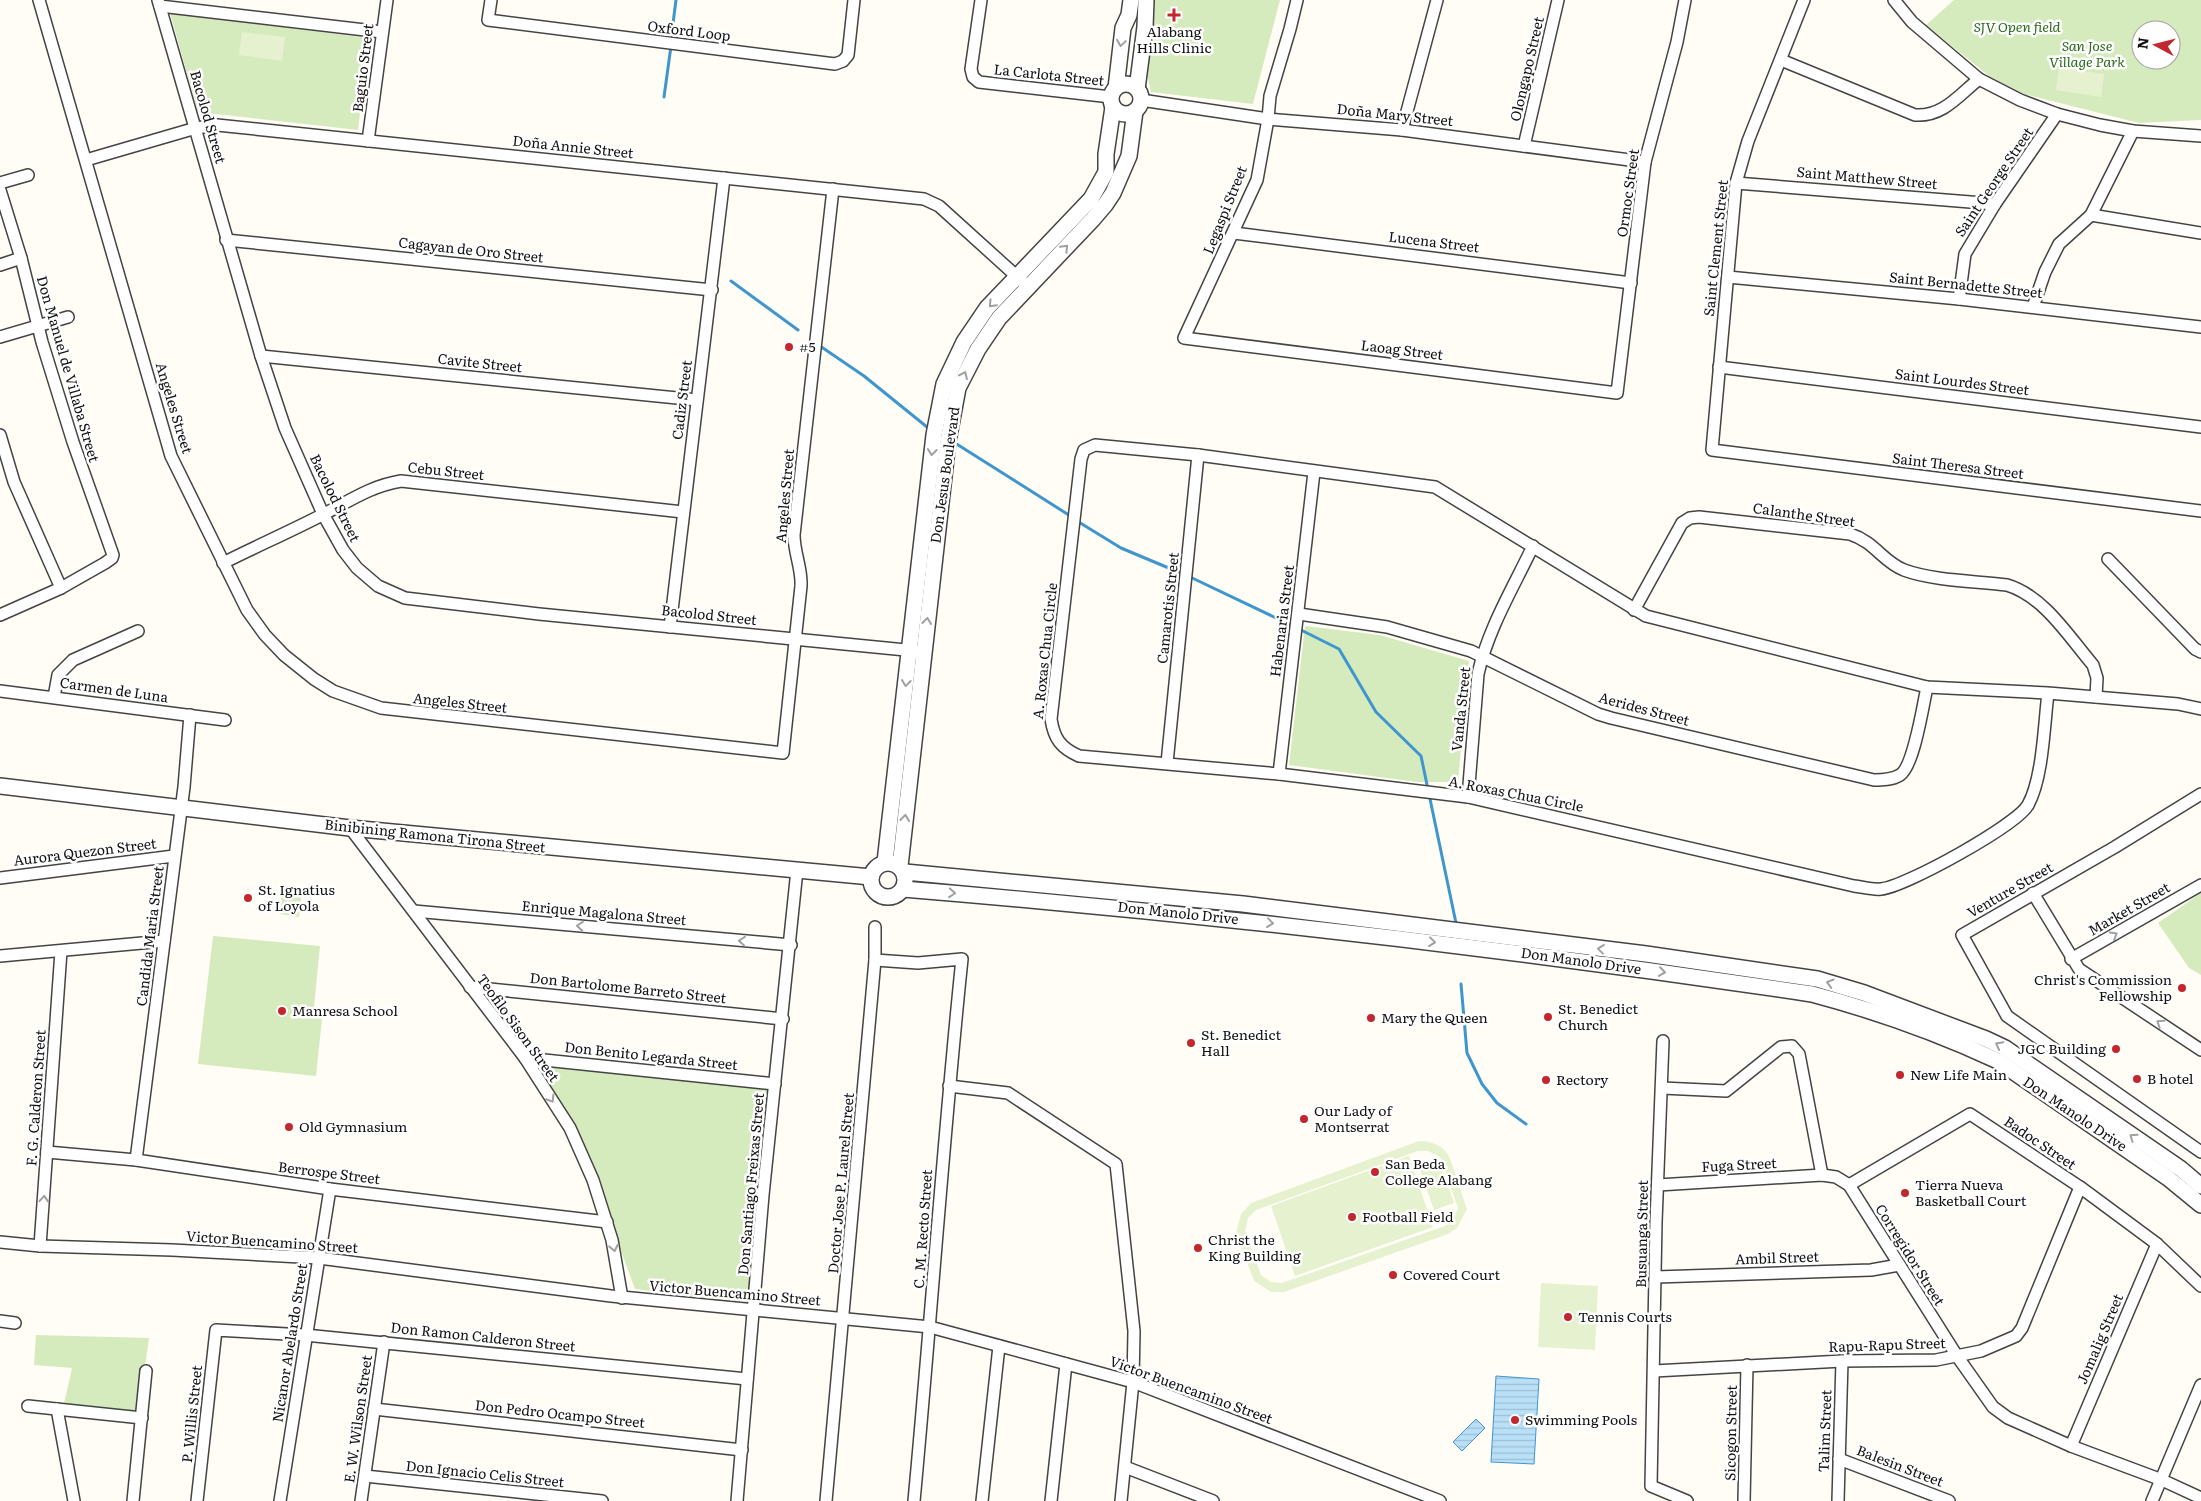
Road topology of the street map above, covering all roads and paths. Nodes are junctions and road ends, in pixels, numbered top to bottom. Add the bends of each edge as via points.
1 (39, 0) edge
2 (387, 0) edge
3 (491, 0) edge
4 (854, 0) edge
5 (981, 0) edge
6 (1146, 0) edge
7 (1297, 0) edge
8 (1437, 0) edge
9 (1558, 0) edge
10 (1685, 0) edge
11 (1804, 0) edge
12 (1894, 0) edge
13 (159, 3) edge
14 (1135, 11) edge
15 (382, 32) junction
16 (1781, 60) junction
17 (1979, 79) junction
18 (1113, 97) junction
19 (1138, 100) junction
20 (2057, 114) junction
21 (1268, 118) junction
22 (196, 128) junction
23 (1402, 130) junction
24 (2133, 131) junction
25 (2201, 136) edge
26 (368, 141) junction
27 (1524, 146) junction
28 (86, 160) junction
29 (1645, 162) junction
30 (1106, 172) junction
31 (28, 175) dead end
32 (1121, 176) junction
33 (724, 178) junction
34 (0, 183) edge
35 (1736, 183) junction
36 (833, 189) junction
37 (0, 190) edge
38 (1995, 204) junction
39 (2091, 216) junction
40 (2201, 232) edge
41 (1234, 233) junction
42 (226, 240) junction
43 (21, 258) junction
44 (0, 264) edge
45 (1728, 277) junction
46 (1023, 282) junction
47 (1631, 283) junction
48 (712, 290) junction
49 (1959, 299) junction
50 (2033, 307) junction
51 (68, 317) dead end
52 (38, 326) junction
53 (2201, 327) edge
54 (0, 337) edge
55 (1184, 338) joint
56 (261, 356) junction
57 (1719, 366) junction
58 (1617, 393) joint
59 (697, 400) junction
60 (2201, 427) edge
61 (0, 436) edge
62 (1712, 450) joint
63 (1198, 455) junction
64 (1314, 472) junction
65 (2201, 511) edge
66 (683, 512) junction
67 (323, 514) junction
68 (1533, 546) junction
69 (2108, 559) dead end
70 (223, 563) junction
71 (61, 588) junction
72 (1634, 610) junction
73 (0, 615) edge
74 (1297, 623) junction
75 (670, 626) junction
76 (138, 631) dead end
77 (795, 639) junction
78 (916, 651) junction
79 (2201, 652) edge
80 (1482, 656) junction
81 (1928, 687) junction
82 (0, 691) edge
83 (2048, 693) junction
84 (54, 697) junction
85 (2096, 697) junction
86 (2201, 709) edge
87 (190, 715) junction
88 (224, 720) dead end
89 (1167, 764) junction
90 (1279, 774) junction
91 (0, 786) edge
92 (2201, 794) edge
93 (1468, 796) junction
94 (181, 808) junction
95 (350, 828) junction
96 (174, 856) junction
97 (896, 867) junction
98 (797, 870) junction
99 (871, 877) junction
100 (0, 878) edge
101 (2201, 885) edge
102 (903, 889) junction
103 (2033, 893) junction
104 (1181, 898) junction
105 (414, 912) junction
106 (1179, 915) junction
107 (1341, 924) junction
108 (875, 927) dead end
109 (164, 941) junction
110 (791, 945) junction
111 (61, 951) junction
112 (1646, 954) junction
113 (0, 956) edge
114 (2071, 959) junction
115 (875, 960) junction
116 (1640, 968) junction
117 (470, 987) junction
118 (1862, 1000) junction
119 (783, 1018) junction
120 (1663, 1041) dead end
121 (2201, 1050) edge
122 (525, 1058) junction
123 (775, 1084) junction
124 (949, 1086) junction
125 (1662, 1088) junction
126 (47, 1152) junction
127 (2201, 1152) edge
128 (2152, 1158) junction
129 (136, 1160) junction
130 (1822, 1176) junction
131 (1658, 1185) junction
132 (1849, 1185) junction
133 (2201, 1186) edge
134 (2080, 1187) junction
135 (330, 1189) junction
136 (2201, 1206) edge
137 (607, 1222) junction
138 (0, 1242) edge
139 (2157, 1244) junction
140 (40, 1246) junction
141 (319, 1258) junction
142 (1899, 1265) junction
143 (1656, 1277) junction
144 (2201, 1286) edge
145 (622, 1298) junction
146 (754, 1309) junction
147 (844, 1318) junction
148 (0, 1321) edge
149 (15, 1323) dead end
150 (930, 1327) junction
151 (216, 1330) joint
152 (305, 1335) junction
153 (384, 1342) junction
154 (999, 1346) junction
155 (1957, 1356) junction
156 (1842, 1361) junction
157 (1066, 1364) junction
158 (1747, 1365) junction
159 (1654, 1370) junction
160 (146, 1371) dead end
161 (747, 1379) junction
162 (1133, 1382) junction
163 (2201, 1385) edge
164 (28, 1406) dead end
165 (57, 1408) junction
166 (374, 1408) junction
167 (142, 1418) junction
168 (2071, 1446) junction
169 (742, 1450) junction
170 (1839, 1459) junction
171 (1125, 1467) junction
172 (365, 1476) junction
173 (2162, 1480) junction
174 (2201, 1498) edge
175 (74, 1501) edge
176 (133, 1501) edge
177 (197, 1501) edge
178 (280, 1501) edge
179 (361, 1501) edge
180 (602, 1501) edge
181 (737, 1501) edge
182 (826, 1501) edge
183 (914, 1501) edge
184 (982, 1501) edge
185 (1051, 1501) edge
186 (1121, 1501) edge
187 (1213, 1501) edge
188 (1440, 1501) edge
189 (1687, 1501) edge
190 (1744, 1501) edge
191 (1838, 1501) edge
192 (1949, 1501) edge
193 (2152, 1501) edge

1 - 28 street, Angeles Street
2 - 15 street, Baguio Street
3 - 4 street, Oxford Loop via 488,20 835,64 843,62 848,55
5 - 18 street, La Carlota Street via 971,69 980,82
6 - 14 street, Don Jesus Boulevard
7 - 21 street, Legaspi Street via 1270,96
8 - 23 street
9 - 27 street, Olongapo Street
10 - 29 street, Ormoc Street
11 - 16 street, Saint Clement Street
12 - 17 street via 1912,22
13 - 15 street
13 - 22 street, Bacolod Street
14 -> 18 street, Don Jesus Boulevard via 1123,28
14 - 19 street, Don Jesus Boulevard via 1145,27
15 - 26 street, Baguio Street
16 - 17 street via 1915,115 1938,113
16 - 35 street, Saint Clement Street
17 - 20 street
18 - 19 street via 1124,84
18 - 19 street via 1123,114
18 - 30 street, Don Jesus Boulevard
19 - 21 street, Doña Mary Street
19 - 32 street, Don Jesus Boulevard via 1129,156
20 - 24 street
20 - 38 street, Saint George Street
21 - 23 street, Doña Mary Street
21 - 41 street, Legaspi Street via 1257,180
22 - 26 street, Doña Annie Street via 217,125
22 - 28 street, Doña Annie Street
22 - 42 street, Bacolod Street
23 - 27 street, Doña Mary Street
24 - 25 street
24 - 39 street
26 - 33 street, Doña Annie Street
27 - 29 street, Doña Mary Street
28 - 70 street, Angeles Street via 171,456
29 - 47 street, Ormoc Street
30 - 32 street
30 - 46 street, Don Jesus Boulevard via 1091,199
31 - 34 street
46 -> 32 street, Don Jesus Boulevard via 1105,205
33 - 36 street, Doña Annie Street
33 - 48 street, Cadiz Street
35 - 38 street, Saint Matthew Street
35 - 45 street, Saint Clement Street
36 - 46 street, Doña Annie Street via 932,202
36 - 77 street, Angeles Street via 794,535 802,575
37 - 43 street, Don Manuel de Villaba Street
38 - 49 street, Saint George Street via 1965,254
39 - 40 street
39 - 50 street via 2059,244
41 - 47 street, Lucena Street
41 - 55 street, Legaspi Street
42 - 48 street, Cagayan de Oro Street
42 - 56 street, Bacolod Street
43 - 44 street
43 - 52 street, Don Manuel de Villaba Street
45 - 49 street, Saint Bernadette Street
45 - 57 street, Saint Clement Street
46 - 78 street, Don Jesus Boulevard via 983,341 958,388
47 - 58 street, Ormoc Street
48 - 59 street, Cadiz Street
49 - 50 street, Saint Bernadette Street
50 - 53 street, Saint Bernadette Street
51 - 52 street
52 - 54 street
52 - 71 street, Don Manuel de Villaba Street via 86,483 113,554 105,563
55 - 58 street, Laoag Street
56 - 59 street, Cavite Street
56 - 67 street, Bacolod Street via 285,428
57 - 60 street, Saint Lourdes Street
57 - 62 street, Saint Clement Street
59 - 66 street, Cadiz Street
61 - 71 street via 14,482
62 - 65 street, Saint Theresa Street
63 - 64 street, A. Roxas Chua Circle
63 - 89 street, Camarotis Street
63 - 89 street, A. Roxas Chua Circle via 1095,445 1084,450 1051,719 1056,740 1079,756
64 - 68 street, A. Roxas Chua Circle via 1435,487
64 - 74 street, Habenaria Street
66 - 67 street, Cebu Street via 401,481 370,488
66 - 75 street, Cadiz Street
67 - 70 street, Cebu Street
67 - 75 street, Bacolod Street via 357,568 378,586 405,598
68 - 72 street, A. Roxas Chua Circle
68 - 80 street, Vanda Street
69 - 79 street
70 - 77 street, Angeles Street via 247,610 265,635 314,679 359,701 417,713 783,753
71 - 73 street
72 - 81 street, A. Roxas Chua Circle via 1646,616
72 - 85 street, Calanthe Street via 1682,523 1690,518 1850,534 1863,538 1902,569 1921,575 2007,585 2037,600 2093,665 2097,678
74 - 80 street, Aerides Street via 1387,627
74 - 90 street, Habenaria Street
75 - 77 street, Bacolod Street
76 - 84 street via 73,660 58,676
77 - 78 street, Bacolod Street
78 - 97 street, Don Jesus Boulevard
80 - 81 street, Aerides Street via 1598,714 1874,780 1901,774 1911,759
80 - 93 street, Vanda Street
81 - 83 street, A. Roxas Chua Circle
82 - 84 street, Carmen de Luna
83 - 85 street, A. Roxas Chua Circle
83 - 93 street, A. Roxas Chua Circle via 2036,782 2027,807 1975,844 1907,882 1881,889 1854,886
84 - 87 street, Carmen de Luna
85 - 86 street, A. Roxas Chua Circle
87 - 88 street, Carmen de Luna
87 - 94 street, Candida Maria Street
89 - 90 street, A. Roxas Chua Circle
90 - 93 street, A. Roxas Chua Circle
91 - 94 street, Binibining Ramona Tirona Street
92 - 103 street, Venture Street
94 - 95 street, Binibining Ramona Tirona Street
94 - 96 street, Candida Maria Street
95 - 98 street, Binibining Ramona Tirona Street
95 - 105 street, Teofilo Sison Street
96 - 100 street, Aurora Quezon Street
96 - 109 street, Candida Maria Street
97 - 99 street via 878,865
97 - 102 street via 906,881
97 - 104 street, Don Manolo Drive
98 - 99 street, Binibining Ramona Tirona Street
98 - 110 street, Don Santiago Freixas Street
99 - 102 street via 872,886 878,894 887,898 896,896
114 -> 101 street, Market Street
102 -> 106 street, Don Manolo Drive
103 - 114 street
103 - 127 street, Venture Street via 1962,935 2007,1016
104 - 106 street
104 - 107 street, Don Manolo Drive
110 -> 105 street, Enrique Magalona Street
105 - 117 street, Teofilo Sison Street
106 -> 107 street, Don Manolo Drive
112 -> 107 street, Don Manolo Drive
107 -> 116 street, Don Manolo Drive
108 - 115 street, Doctor Jose P. Laurel Street
109 - 111 street
109 - 129 street, Candida Maria Street
110 - 119 street, Don Santiago Freixas Street
111 - 113 street
111 - 126 street, F. G. Calderon Street
112 - 116 street
118 -> 112 street, Don Manolo Drive via 1817,979
121 -> 114 street via 2079,969
115 - 124 street, C. M. Recto Street via 918,963 962,960
115 - 147 street, Doctor Jose P. Laurel Street
116 -> 118 street, Don Manolo Drive
117 - 119 street, Don Bartolome Barreto Street
117 - 122 street, Teofilo Sison Street
118 - 128 street, Don Manolo Drive via 1998,1061
119 - 123 street, Don Santiago Freixas Street
120 - 125 street, Busuanga Street
122 - 123 street, Don Benito Legarda Street
122 -> 137 street, Teofilo Sison Street via 578,1144
123 - 146 street, Don Santiago Freixas Street
124 - 150 street, C. M. Recto Street
124 - 162 street via 1008,1093 1116,1164 1134,1331
125 - 130 street via 1726,1091 1781,1047 1792,1046 1798,1054
125 - 131 street, Busuanga Street
126 - 129 street, Berrospe Street
140 -> 126 street, F. G. Calderon Street
128 - 133 street, Don Manolo Drive
128 - 136 street, Don Manolo Drive
129 - 135 street, Berrospe Street
130 - 131 street, Fuga Street
130 - 132 street via 1836,1177
131 - 143 street, Busuanga Street
132 - 134 street, Badoc Street via 1970,1114
132 - 142 street, Corregidor Street
134 - 139 street, Badoc Street
134 - 155 street, Rapu-Rapu Street via 2016,1336 1981,1351
135 - 137 street, Berrospe Street
135 - 141 street, Nicanor Abelardo Street
137 -> 145 street, Teofilo Sison Street
138 - 140 street, Victor Buencamino Street
139 - 144 street, Badoc Street
139 - 168 street, Jomalig Street
140 - 141 street, Victor Buencamino Street
141 - 145 street, Victor Buencamino Street
141 - 152 street, Nicanor Abelardo Street
142 - 143 street, Ambil Street via 1870,1270
142 - 155 street, Corregidor Street
143 - 159 street, Busuanga Street
145 - 146 street, Victor Buencamino Street
146 - 147 street, Victor Buencamino Street
146 - 161 street, Don Santiago Freixas Street
147 - 150 street, Victor Buencamino Street
147 - 182 street, Doctor Jose P. Laurel Street
148 - 149 street
150 - 154 street, Victor Buencamino Street
150 - 183 street, C. M. Recto Street
151 - 152 street, Don Ramon Calderon Street
151 - 177 street, P. Willis Street
152 - 153 street, Don Ramon Calderon Street
152 - 178 street, Nicanor Abelardo Street
153 - 161 street, Don Ramon Calderon Street
153 - 166 street, E. W. Wilson Street
154 - 157 street, Victor Buencamino Street
154 - 184 street
155 - 156 street, Rapu-Rapu Street via 1936,1360
155 - 168 street, Corregidor Street via 1993,1408
156 - 158 street, Rapu-Rapu Street
156 - 170 street, Talim Street
157 - 162 street, Victor Buencamino Street
157 - 185 street
158 - 159 street, Rapu-Rapu Street
158 - 190 street, Sicogon Street
159 - 189 street, Busuanga Street via 1651,1486
160 - 167 street
161 - 169 street, Don Santiago Freixas Street
162 - 171 street
162 - 188 street, Victor Buencamino Street
163 - 173 street
164 - 165 street
165 - 167 street
165 - 175 street
166 - 169 street, Don Pedro Ocampo Street
166 - 172 street, E. W. Wilson Street
167 - 176 street
168 - 173 street, Corregidor Street
169 - 181 street, Don Santiago Freixas Street
170 - 191 street, Talim Street
170 - 192 street, Balesin Street
171 - 186 street
171 - 187 street
172 - 179 street, E. W. Wilson Street
172 - 180 street, Don Ignacio Celis Street
173 - 174 street, Corregidor Street
173 - 193 street

